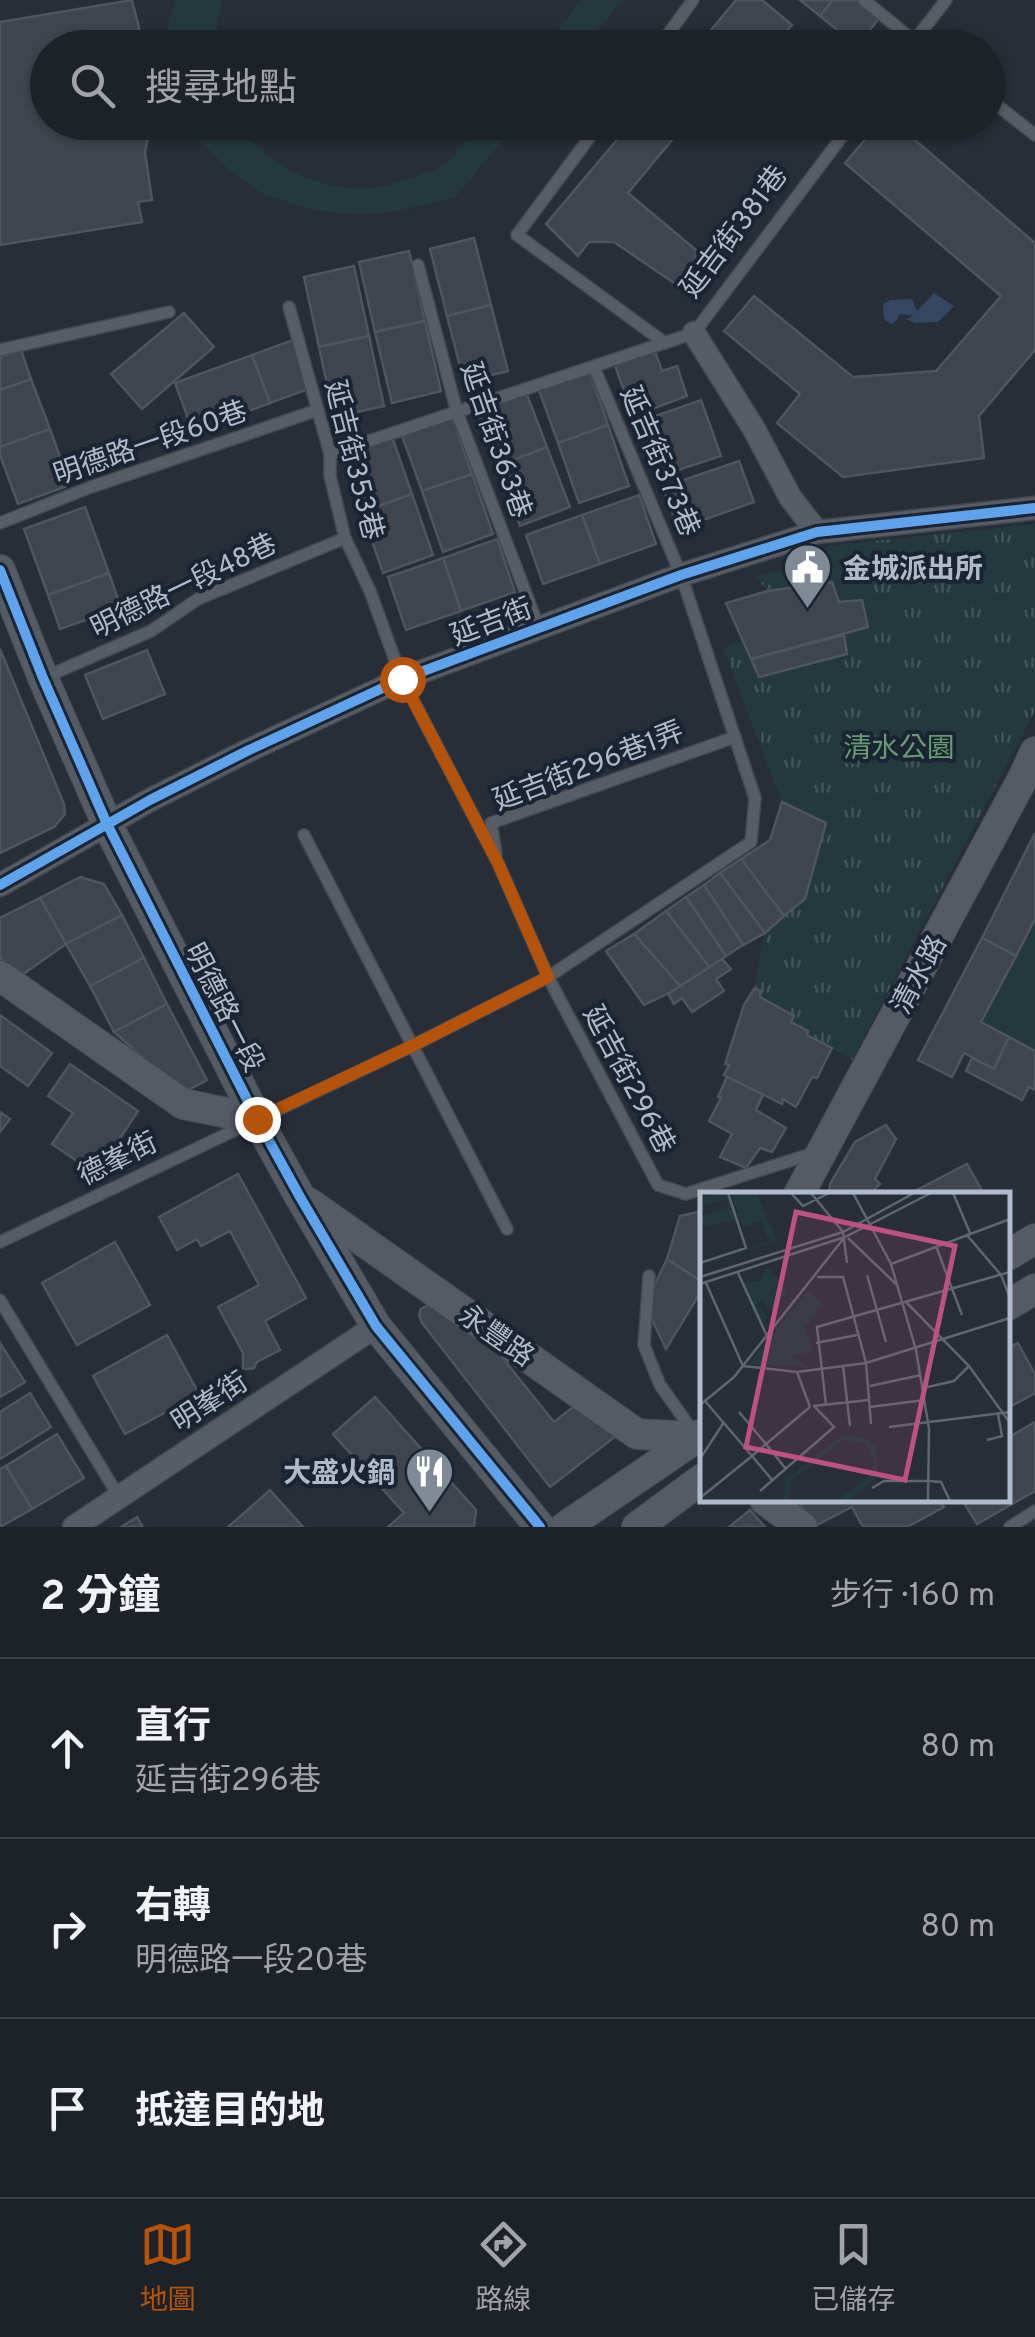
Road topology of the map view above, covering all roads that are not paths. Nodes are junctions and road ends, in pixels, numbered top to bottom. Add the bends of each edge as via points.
1 (693, 0) edge
2 (864, 0) edge
3 (946, 0) edge
4 (671, 30) edge
5 (898, 30) edge
6 (926, 30) edge
7 (1005, 112) edge
8 (1035, 136) edge
9 (588, 140) edge
10 (840, 140) edge
11 (418, 265) dead end
12 (289, 307) dead end
13 (170, 312) dead end
14 (694, 334) junction
15 (666, 342) junction
16 (0, 350) edge
17 (594, 367) junction
18 (318, 410) junction
19 (457, 412) junction
20 (330, 454) junction
21 (1035, 508) edge
22 (0, 523) edge
23 (816, 532) junction
24 (345, 538) junction
25 (682, 575) junction
26 (4, 590) edge
27 (538, 628) junction
28 (43, 678) junction
29 (402, 679) junction
30 (735, 737) junction
31 (1035, 752) edge
32 (107, 824) junction
33 (304, 835) dead end
34 (498, 863) junction
35 (0, 885) edge
36 (0, 976) edge
37 (548, 977) junction
38 (412, 1046) junction
39 (257, 1119) junction
40 (822, 1150) junction
41 (800, 1192) edge
42 (300, 1197) junction
43 (508, 1229) dead end
44 (1035, 1239) edge
45 (0, 1242) edge
46 (1010, 1254) edge
47 (648, 1276) dead end
48 (1035, 1289) edge
49 (0, 1300) edge
50 (1010, 1303) edge
51 (376, 1326) junction
52 (700, 1431) edge
53 (700, 1432) edge
54 (700, 1433) edge
55 (700, 1480) edge
56 (119, 1498) junction
57 (768, 1502) edge
58 (1035, 1512) edge
59 (74, 1527) edge
60 (540, 1527) edge
61 (565, 1527) edge
62 (636, 1527) edge
63 (802, 1527) edge
64 (1010, 1527) edge

1 - 4 lane
2 - 5 lane
3 - 6 lane
7 - 8 lane
9 - 15 lane via 517,234
10 - 14 lane, 延吉街381巷
11 - 19 lane, 延吉街363巷
12 - 18 lane, 延吉街353巷
13 - 16 lane
14 - 15 lane
14 - 23 street, 延吉街381巷
15 - 17 lane
17 - 19 lane
17 - 25 lane, 延吉街373巷
18 - 20 lane, 延吉街353巷
18 - 22 lane, 明德路一段60巷
19 - 20 lane
19 - 27 lane, 延吉街363巷
20 - 24 lane, 延吉街353巷
21 - 23 street, 延吉街
23 - 25 street, 延吉街
24 - 28 lane, 明德路一段48巷 via 198,599 150,631
24 - 29 lane, 延吉街353巷
25 - 27 street, 延吉街
25 - 30 lane, 延吉街373巷
26 - 28 street, 明德路一段
27 - 29 street, 延吉街
28 - 32 street, 明德路一段
29 - 32 street, 延吉街
29 - 34 lane, 延吉街296巷
30 - 34 lane, 延吉街296巷1弄 via 491,823
30 - 37 lane, 延吉街373巷 via 754,798 751,842
31 - 40 street, 清水路
32 - 35 street, 延吉街
32 - 39 street, 明德路一段
33 - 38 lane
34 - 37 lane, 延吉街296巷
36 - 39 street via 183,1104
37 - 38 lane, 德峯街
37 - 40 lane, 延吉街296巷 via 658,1185 686,1194
38 - 39 lane, 德峯街
38 - 43 lane
39 - 42 street, 明德路一段
39 - 45 lane, 德峯街
40 - 41 street, 清水路
42 - 51 street, 明德路一段
42 - 53 street, 永豐路 via 638,1434
44 - 46 street
47 - 52 lane via 644,1346 660,1384
48 - 50 street
49 - 56 lane
51 - 56 street, 明峯街
51 - 60 street, 明德路一段
54 - 61 street
55 - 62 street
56 - 59 street, 明峯街
57 - 63 street
58 - 64 lane

